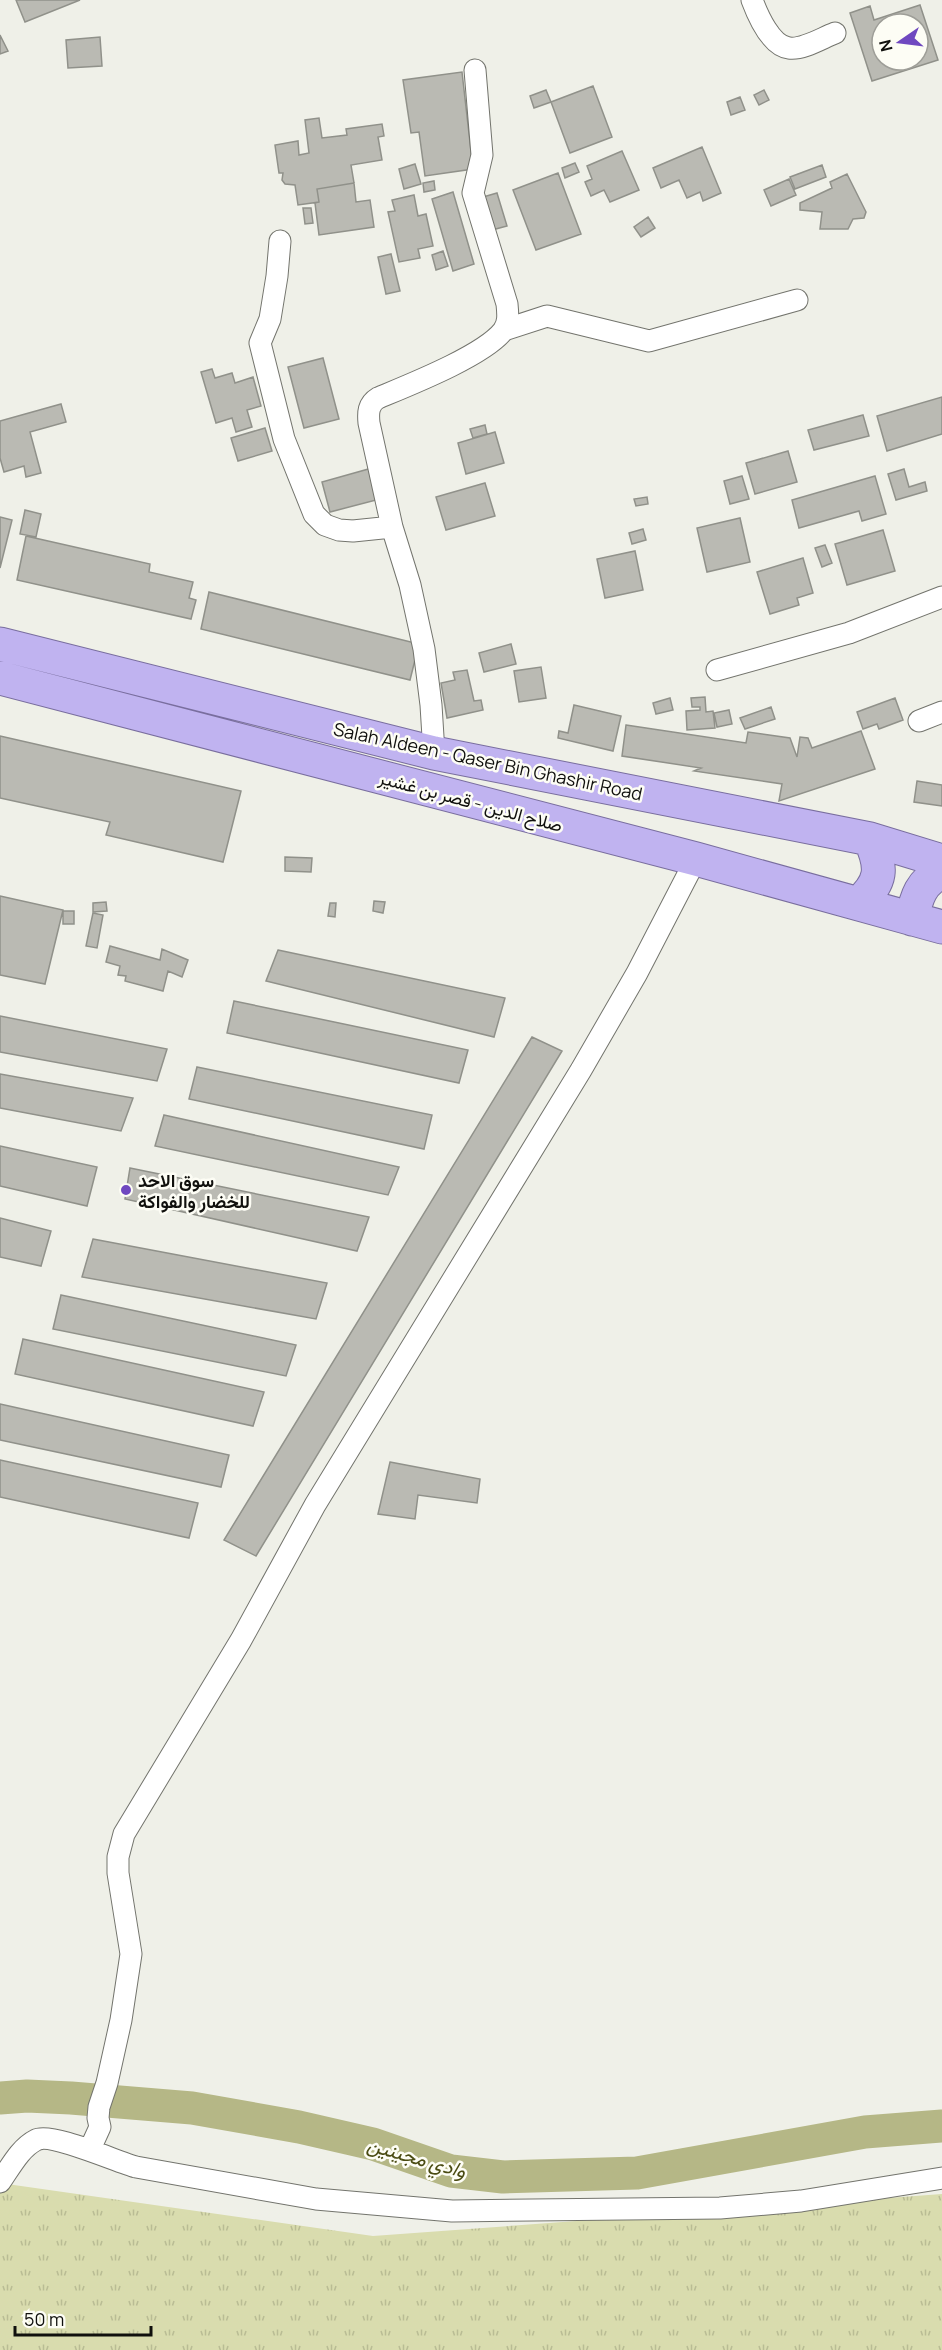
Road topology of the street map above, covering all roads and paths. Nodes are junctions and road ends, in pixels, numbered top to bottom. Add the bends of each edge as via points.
1 (752, 0) edge
2 (835, 33) dead end
3 (475, 69) dead end
4 (280, 241) dead end
5 (796, 300) dead end
6 (504, 330) junction
7 (392, 526) junction
8 (942, 597) edge
9 (0, 644) edge
10 (717, 670) dead end
11 (0, 678) edge
12 (942, 712) edge
13 (919, 721) dead end
14 (434, 753) junction
15 (870, 839) junction
16 (696, 859) junction
17 (942, 861) edge
18 (942, 872) edge
19 (859, 903) junction
20 (927, 923) edge
21 (90, 2150) junction
22 (942, 2178) edge
23 (0, 2182) edge

1 - 2 street via 780,45 791,49
3 - 6 street via 482,155 473,194 507,304 509,318
4 - 7 street via 270,319 260,343 284,439 314,514 325,525 353,531
5 - 6 street via 649,341 547,316
6 - 7 street via 474,354 370,405 369,423
7 - 14 street via 424,649
8 - 10 street via 849,633
9 - 14 highway, Salah Aldeen - Qaser Bin Ghashir Road
11 - 16 highway, صلاح الدين - قصر بن غشير
12 - 13 street
14 - 15 highway, Salah Aldeen - Qaser Bin Ghashir Road
15 - 17 highway, Salah Aldeen - Qaser Bin Ghashir Road
15 - 19 highway via 877,854 878,875 873,890
16 - 19 highway, صلاح الدين - قصر بن غشير
16 - 21 street via 592,1050 315,1505 242,1640 124,1834 118,1873 130,1954 121,2020 99,2107 100,2127
18 - 20 highway via 924,884 915,904
19 - 20 highway, صلاح الدين - قصر بن غشير
21 - 22 street via 136,2167 316,2199 452,2211 720,2208 801,2201
21 - 23 street via 43,2137 22,2152

